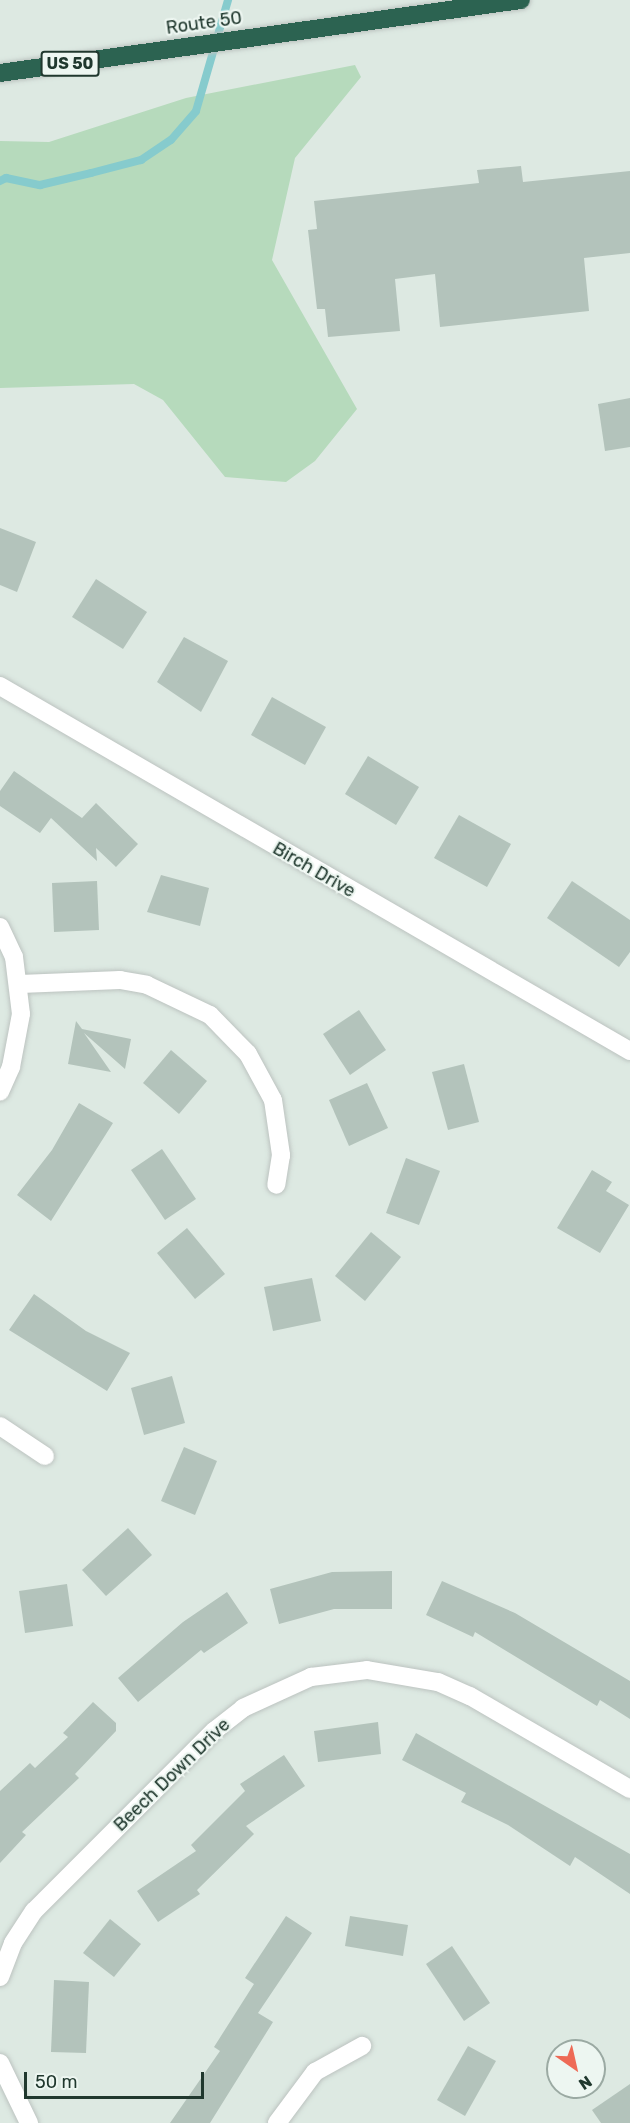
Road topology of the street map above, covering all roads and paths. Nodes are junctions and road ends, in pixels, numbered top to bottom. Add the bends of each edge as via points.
1 (521, 0) edge
2 (0, 73) edge
3 (0, 686) edge
4 (0, 927) edge
5 (20, 984) junction
6 (630, 1051) edge
7 (0, 1092) edge
8 (276, 1185) dead end
9 (0, 1426) edge
10 (45, 1456) dead end
11 (630, 1788) edge
12 (0, 1977) edge
13 (362, 2046) dead end
14 (0, 2064) edge
15 (29, 2123) edge
16 (277, 2123) edge

1 - 2 highway, Route 50 / US 50
3 - 6 street, Birch Drive
4 - 5 street
5 - 7 street via 15,1050
5 - 8 street via 120,980 157,989 210,1015 248,1054 273,1100 281,1155
9 - 10 street
11 - 12 street, Beech Down Drive via 438,1682 367,1670 311,1677 243,1708 214,1731 34,1911 13,1943
13 - 16 street via 315,2072
14 - 15 street

